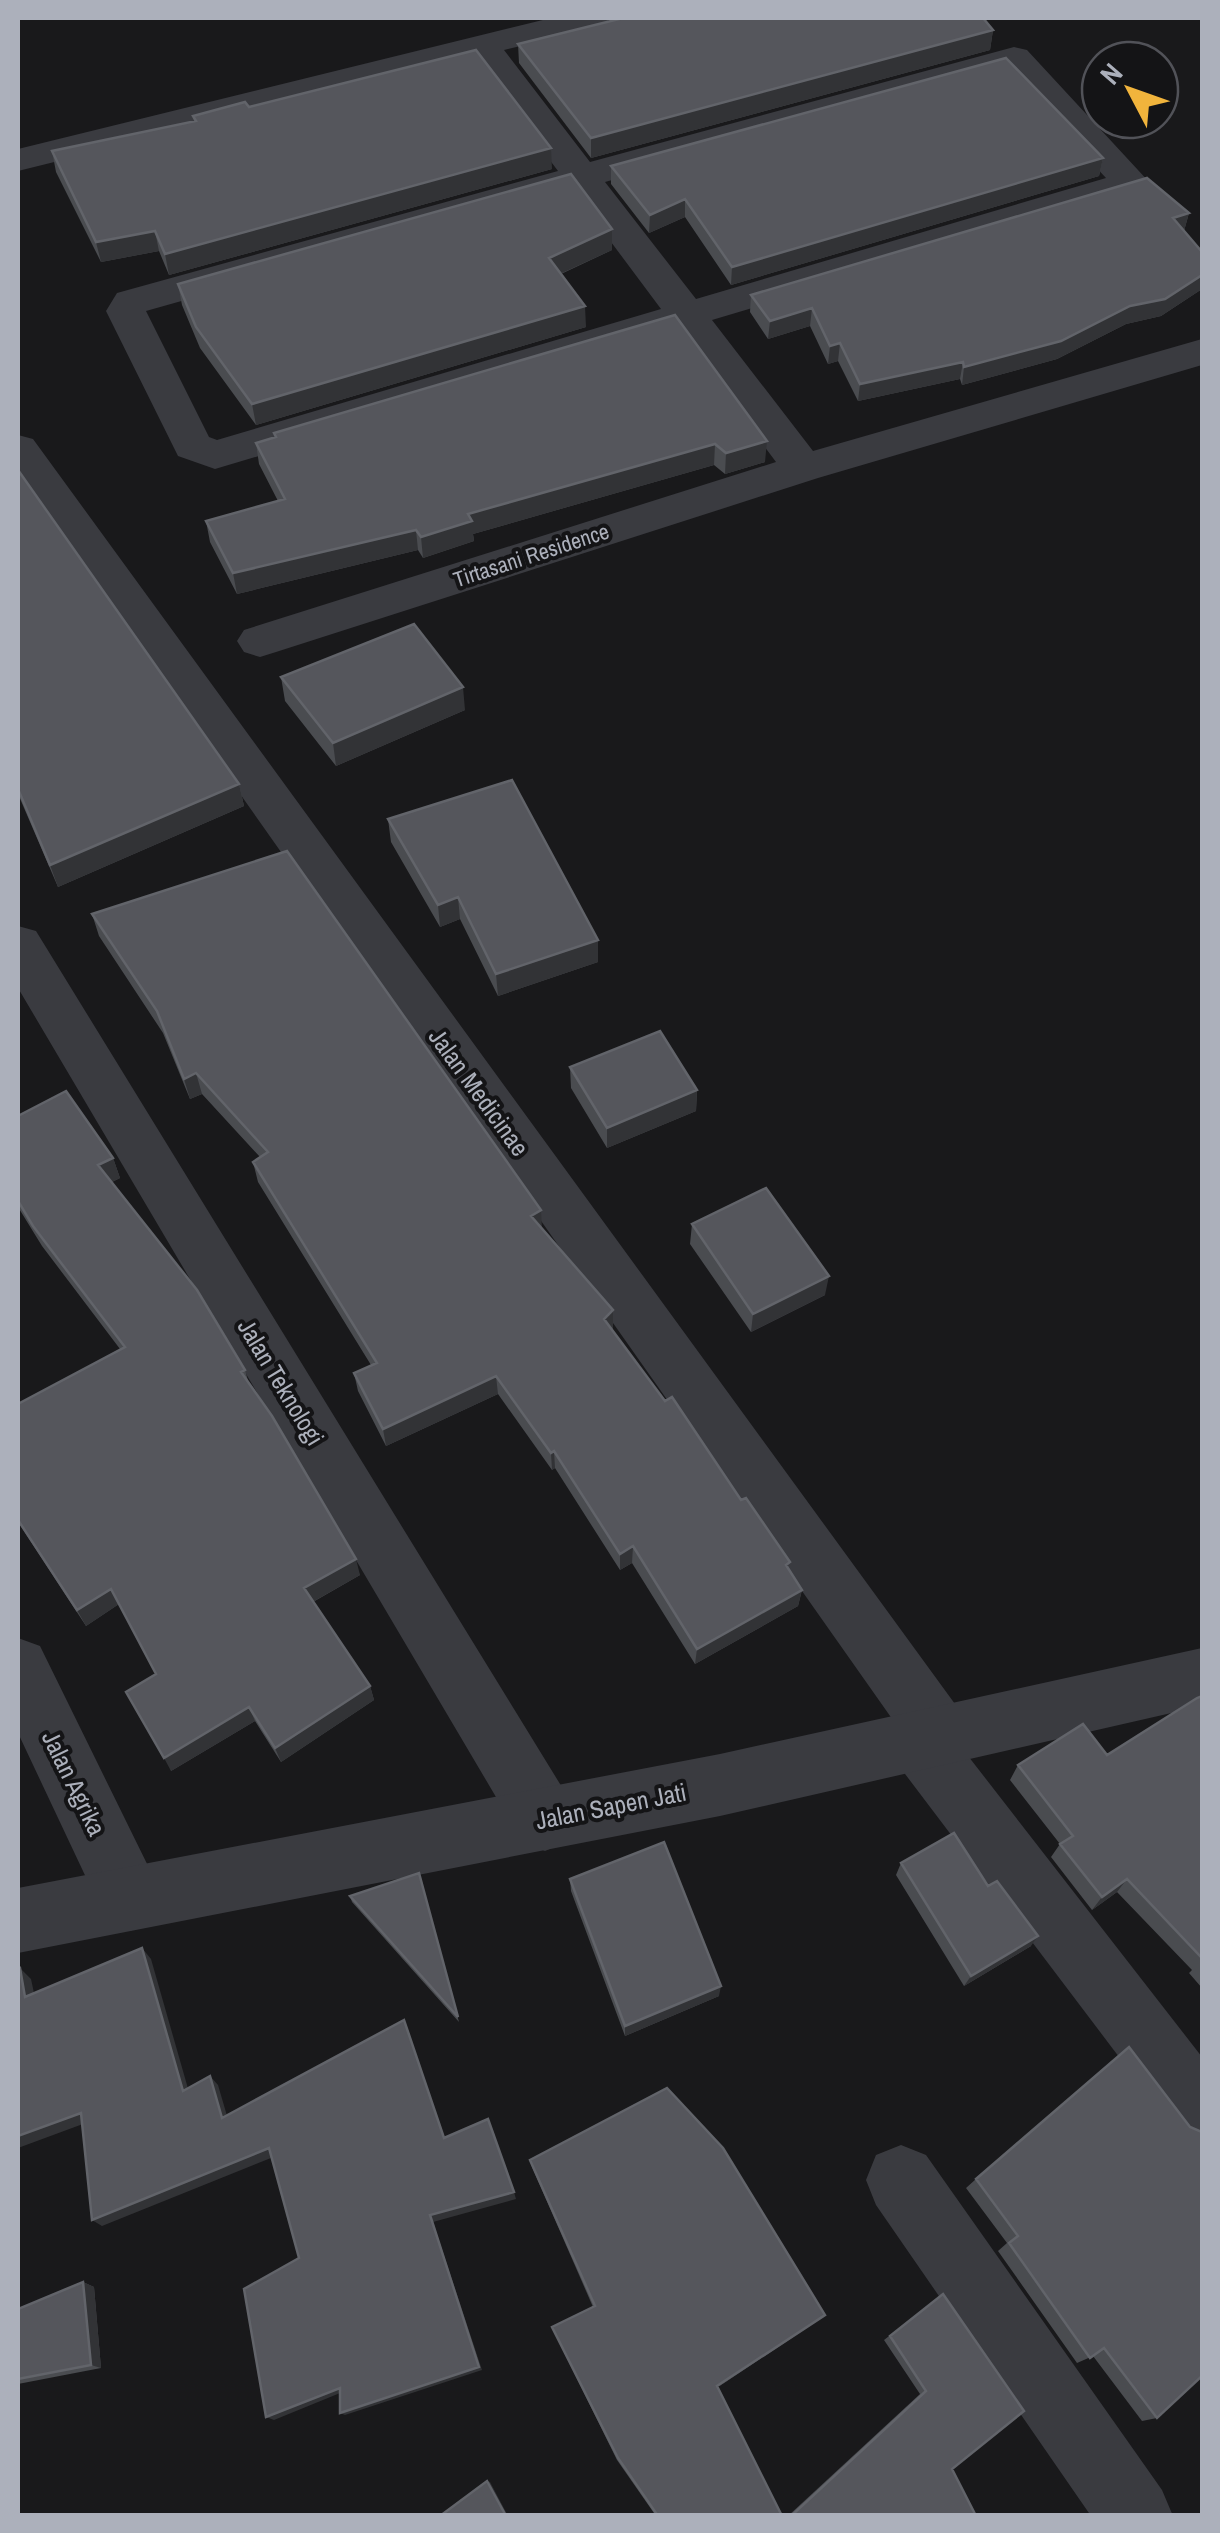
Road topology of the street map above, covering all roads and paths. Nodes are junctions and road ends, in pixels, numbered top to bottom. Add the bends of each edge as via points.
1 (518, 18) edge
2 (592, 18) edge
3 (480, 43) junction
4 (18, 160) edge
5 (581, 179) junction
6 (686, 314) junction
7 (1202, 352) edge
8 (18, 449) edge
9 (802, 468) junction
10 (260, 642) dead end
11 (18, 945) edge
12 (18, 1667) edge
13 (1202, 1677) edge
14 (929, 1738) junction
15 (545, 1819) junction
16 (130, 1900) junction
17 (18, 1921) edge
18 (1202, 2112) edge
19 (901, 2180) dead end
20 (1136, 2516) edge

1 - 3 street
2 - 3 street
3 - 4 street
3 - 5 street
5 - 6 street
5 - 6 street via 1014,58 1132,184
5 - 6 street via 141,297 126,311 193,446 215,455
6 - 9 street
7 - 9 street, Tirtasani Residence
8 - 14 street, Jalan Medicinae
9 - 10 street, Tirtasani Residence
11 - 15 street, Jalan Teknologi
12 - 16 street, Jalan Agrika
13 - 14 street, Jalan Sapen Jati
14 - 15 street, Jalan Sapen Jati
14 - 18 street, Jalan Medicinae
15 - 16 street, Jalan Sapen Jati
16 - 17 street, Jalan Sapen Jati
19 - 20 street

